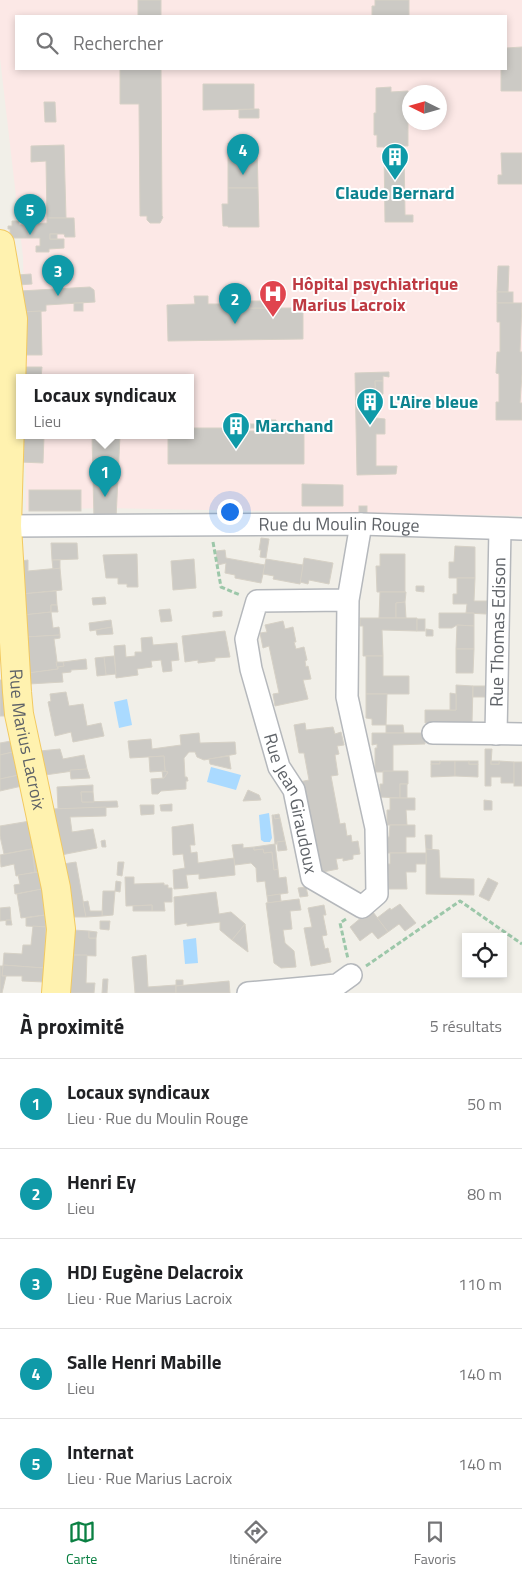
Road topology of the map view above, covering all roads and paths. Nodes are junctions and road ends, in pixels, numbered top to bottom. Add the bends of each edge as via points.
1 (0, 244) edge
2 (362, 524) junction
3 (7, 526) junction
4 (210, 526) junction
5 (500, 529) junction
6 (522, 529) edge
7 (348, 600) junction
8 (257, 601) junction
9 (433, 733) dead end
10 (496, 734) junction
11 (522, 734) edge
12 (362, 907) junction
13 (522, 944) edge
14 (352, 975) junction
15 (56, 993) edge
16 (248, 993) edge

1 - 3 main road, Rue Marius Lacroix via 13,320
2 - 4 street, Rue du Moulin Rouge
2 - 5 street, Rue du Moulin Rouge
2 - 7 street
3 - 4 street, Rue du Moulin Rouge
3 - 15 main road, Rue Marius Lacroix via 19,714 56,888 61,929
4 - 8 path via 221,587
5 - 6 street, Rue du Moulin Rouge
5 - 10 street, Rue Thomas Edison
7 - 8 street
7 - 12 street via 347,697 376,828 377,894
8 - 12 street, Rue Jean Giraudoux via 246,639 251,669 279,766 294,790 312,878
9 - 10 street
10 - 11 street
12 - 14 path via 340,923
13 - 14 path via 460,901
14 - 16 street via 337,985

